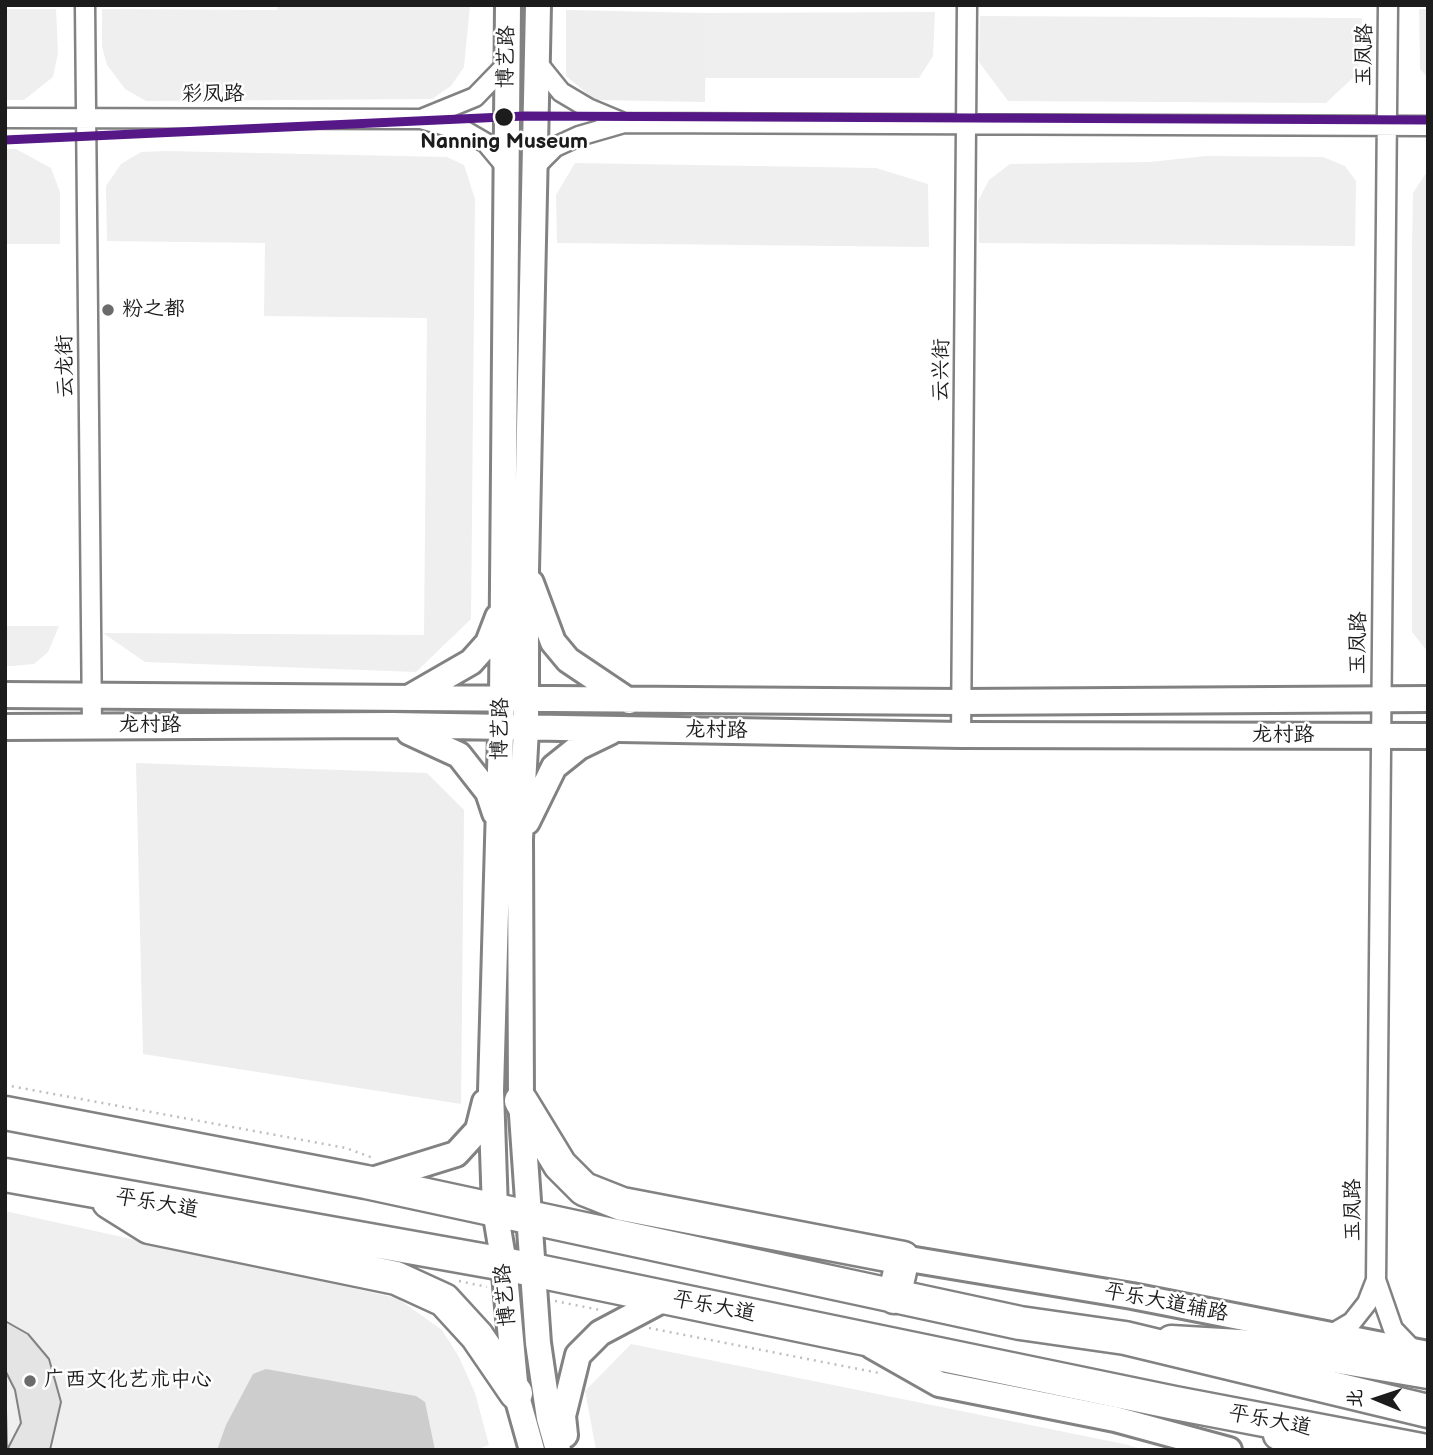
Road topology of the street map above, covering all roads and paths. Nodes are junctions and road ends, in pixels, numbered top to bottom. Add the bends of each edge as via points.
1 (85, 5) edge
2 (508, 5) edge
3 (538, 5) edge
4 (967, 5) edge
5 (1388, 5) edge
6 (537, 61) junction
7 (507, 64) junction
8 (5, 118) edge
9 (86, 118) junction
10 (421, 119) junction
11 (624, 123) junction
12 (967, 124) junction
13 (1387, 126) junction
14 (1428, 126) edge
15 (506, 167) junction
16 (535, 167) junction
17 (526, 570) junction
18 (503, 603) junction
19 (5, 695) edge
20 (93, 695) junction
21 (408, 698) junction
22 (1381, 698) junction
23 (1428, 699) edge
24 (514, 700) junction
25 (630, 701) junction
26 (962, 702) junction
27 (392, 725) junction
28 (92, 726) junction
29 (5, 727) edge
30 (501, 728) junction
31 (526, 729) junction
32 (616, 730) junction
33 (961, 735) junction
34 (1380, 736) junction
35 (1428, 736) edge
36 (510, 834) junction
37 (491, 1081) junction
38 (5, 1085) edge
39 (521, 1101) junction
40 (5, 1113) edge
41 (407, 1171) junction
42 (5, 1175) edge
43 (366, 1182) junction
44 (96, 1194) junction
45 (495, 1210) junction
46 (528, 1218) junction
47 (902, 1258) junction
48 (451, 1280) dead end
49 (1376, 1280) junction
50 (519, 1281) junction
51 (894, 1297) junction
52 (666, 1298) junction
53 (628, 1320) junction
54 (850, 1334) junction
55 (1330, 1335) junction
56 (1125, 1338) junction
57 (1423, 1360) edge
58 (885, 1374) dead end
59 (516, 1393) junction
60 (1175, 1403) junction
61 (1428, 1411) edge
62 (532, 1450) edge
63 (558, 1450) edge
64 (566, 1450) edge
65 (1229, 1450) edge
66 (1327, 1450) edge
67 (1421, 1450) edge

1 - 9 street, 云龙街
2 - 7 main road, 博艺路
3 - 6 main road, 博艺路
4 - 12 street, 云兴街
5 - 13 street, 玉凤路
6 - 11 street via 561,92
6 - 16 main road, 博艺路
7 - 10 street via 475,97
7 - 15 main road, 博艺路
8 - 9 street, 彩凤路
9 - 10 street, 彩凤路
9 - 20 street, 云龙街
10 - 15 street via 467,131 486,143
11 - 12 street
11 - 16 street via 555,147
12 - 13 street
12 - 26 street, 云兴街
13 - 14 street
13 - 22 street, 玉凤路
15 - 18 main road, 博艺路
16 - 17 main road, 博艺路
17 - 24 main road, 博艺路
17 - 25 main road via 553,642 568,660
18 - 21 main road via 488,643 471,662
18 - 24 main road, 博艺路
19 - 20 main road, 龙村路
20 - 21 main road, 龙村路
20 - 28 street, 云龙街
21 - 24 main road, 龙村路
22 - 23 main road, 龙村路
22 - 26 main road, 龙村路
22 - 34 street, 玉凤路
24 - 25 main road, 龙村路
24 - 30 main road, 博艺路
24 - 31 main road, 博艺路
25 - 26 main road, 龙村路
26 - 33 street, 云兴街
27 - 28 main road, 龙村路
27 - 30 main road, 龙村路
27 - 36 main road via 459,755 488,792
28 - 29 main road, 龙村路
30 - 31 main road, 龙村路
30 - 36 main road, 博艺路
31 - 32 main road, 龙村路
31 - 36 main road, 博艺路
32 - 33 main road, 龙村路
32 - 36 main road via 579,747 555,766
33 - 34 main road, 龙村路
34 - 35 main road, 龙村路
34 - 49 street, 玉凤路
36 - 37 main road, 博艺路
36 - 39 main road, 博艺路
37 - 41 main road via 478,1130 456,1154
37 - 45 main road, 博艺路
38 - 41 path via 346,1148
39 - 46 main road, 博艺路
39 - 47 highway via 560,1165 584,1189 606,1199
40 - 43 highway
41 - 43 main road
42 - 44 highway, 平乐大道
43 - 45 highway
44 - 50 highway, 平乐大道
44 - 59 highway via 149,1227 397,1278 444,1300 477,1336
45 - 46 highway
45 - 50 main road, 博艺路
46 - 50 main road, 博艺路
46 - 51 highway
47 - 51 highway
47 - 55 main road, 平乐大道辅路
48 - 50 path
49 - 55 street via 1367,1303 1352,1322
49 - 57 street via 1393,1329
50 - 52 highway, 平乐大道
50 - 53 path
50 - 59 main road, 博艺路
50 - 63 main road, 博艺路
51 - 56 highway via 1020,1323
52 - 53 main road
52 - 54 highway, 平乐大道
53 - 58 path via 659,1333
53 - 64 main road via 600,1333 578,1354 563,1416
54 - 60 highway, 平乐大道
54 - 65 main road via 939,1384 1115,1419
55 - 57 main road, 平乐大道辅路
56 - 57 main road
56 - 61 highway
59 - 62 main road, 博艺路
60 - 66 main road
60 - 67 highway, 平乐大道

